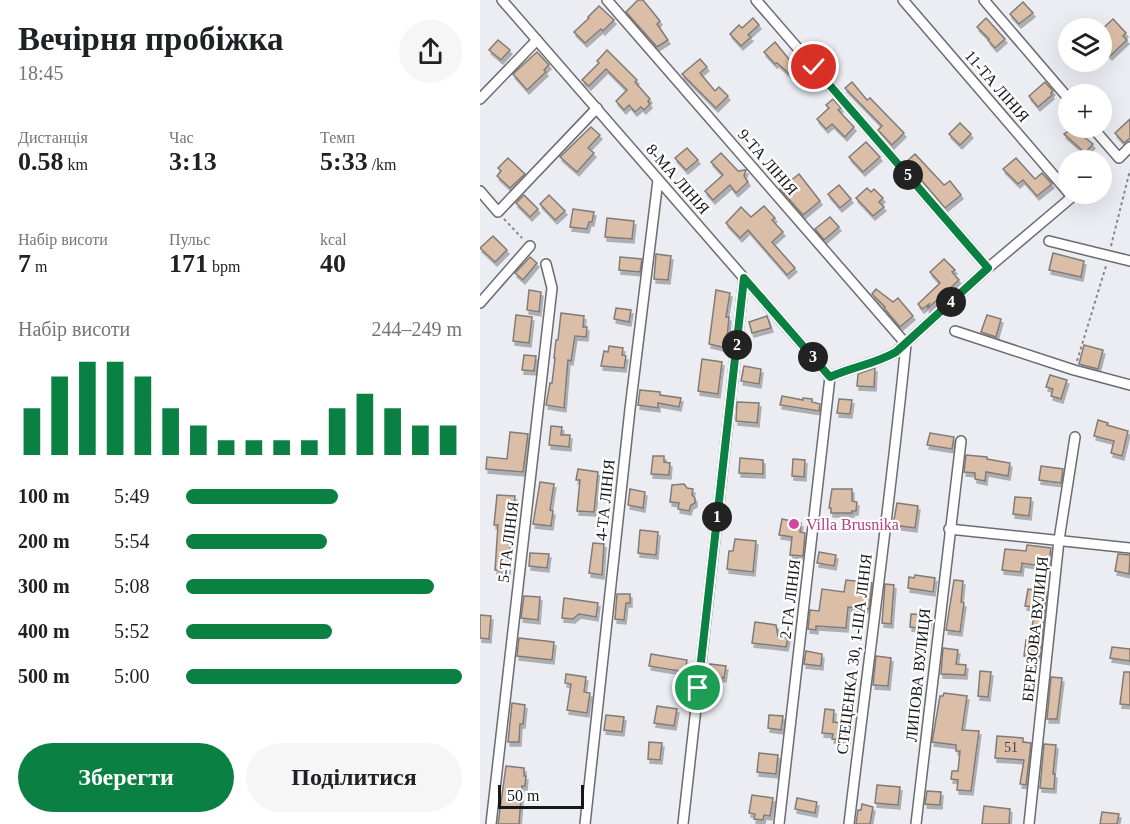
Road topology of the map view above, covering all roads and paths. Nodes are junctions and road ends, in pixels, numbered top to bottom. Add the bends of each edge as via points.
1 (502, 0) edge
2 (606, 0) edge
3 (756, 0) edge
4 (903, 0) edge
5 (984, 0) edge
6 (537, 40) junction
7 (1058, 86) edge
8 (480, 99) edge
9 (597, 108) junction
10 (1102, 138) edge
11 (1130, 147) edge
12 (1119, 158) junction
13 (1112, 163) edge
14 (1130, 170) edge
15 (658, 180) junction
16 (1058, 180) edge
17 (480, 191) edge
18 (1059, 204) edge
19 (498, 212) junction
20 (1048, 241) dead end
21 (530, 246) joint
22 (1109, 256) junction
23 (1130, 261) edge
24 (546, 264) dead end
25 (988, 268) junction
26 (744, 278) junction
27 (480, 303) edge
28 (955, 332) dead end
29 (906, 344) junction
30 (1074, 370) junction
31 (830, 377) junction
32 (1130, 385) edge
33 (1075, 437) dead end
34 (961, 441) dead end
35 (949, 529) junction
36 (1059, 540) junction
37 (1130, 548) edge
38 (491, 824) edge
39 (585, 824) edge
40 (683, 824) edge
41 (779, 824) edge
42 (849, 824) edge
43 (916, 824) edge
44 (1029, 824) edge

1 - 6 street, 8-МА ЛІНІЯ
2 - 29 street, 9-ТА ЛІНІЯ
3 - 25 street
4 - 16 street, 11-ТА ЛІНІЯ
5 - 7 street
6 - 8 street
6 - 9 street, 8-МА ЛІНІЯ
9 - 15 street, 8-МА ЛІНІЯ
9 - 19 street
10 - 12 street
11 - 12 street
12 - 13 path
14 - 22 path
15 - 26 street, 8-МА ЛІНІЯ
15 - 39 street, 4-ТА ЛІНІЯ
17 - 19 street
18 - 25 street
19 - 21 path
20 - 22 street
21 - 27 street
22 - 23 street
22 - 30 path
24 - 38 street, 5-ТА ЛІНІЯ via 552,288
25 - 29 street
26 - 31 street, 8-МА ЛІНІЯ
26 - 40 street
28 - 30 street
29 - 31 street via 883,359
29 - 42 street, СТЕЦЕНКА 30, 1-ША ЛІНІЯ
30 - 32 street
31 - 41 street, 2-ГА ЛІНІЯ
33 - 36 street, БЕРЕЗОВА ВУЛИЦЯ
34 - 35 street, ЛИПОВА ВУЛИЦЯ
35 - 36 street
35 - 43 street, ЛИПОВА ВУЛИЦЯ
36 - 37 street
36 - 44 street, БЕРЕЗОВА ВУЛИЦЯ

